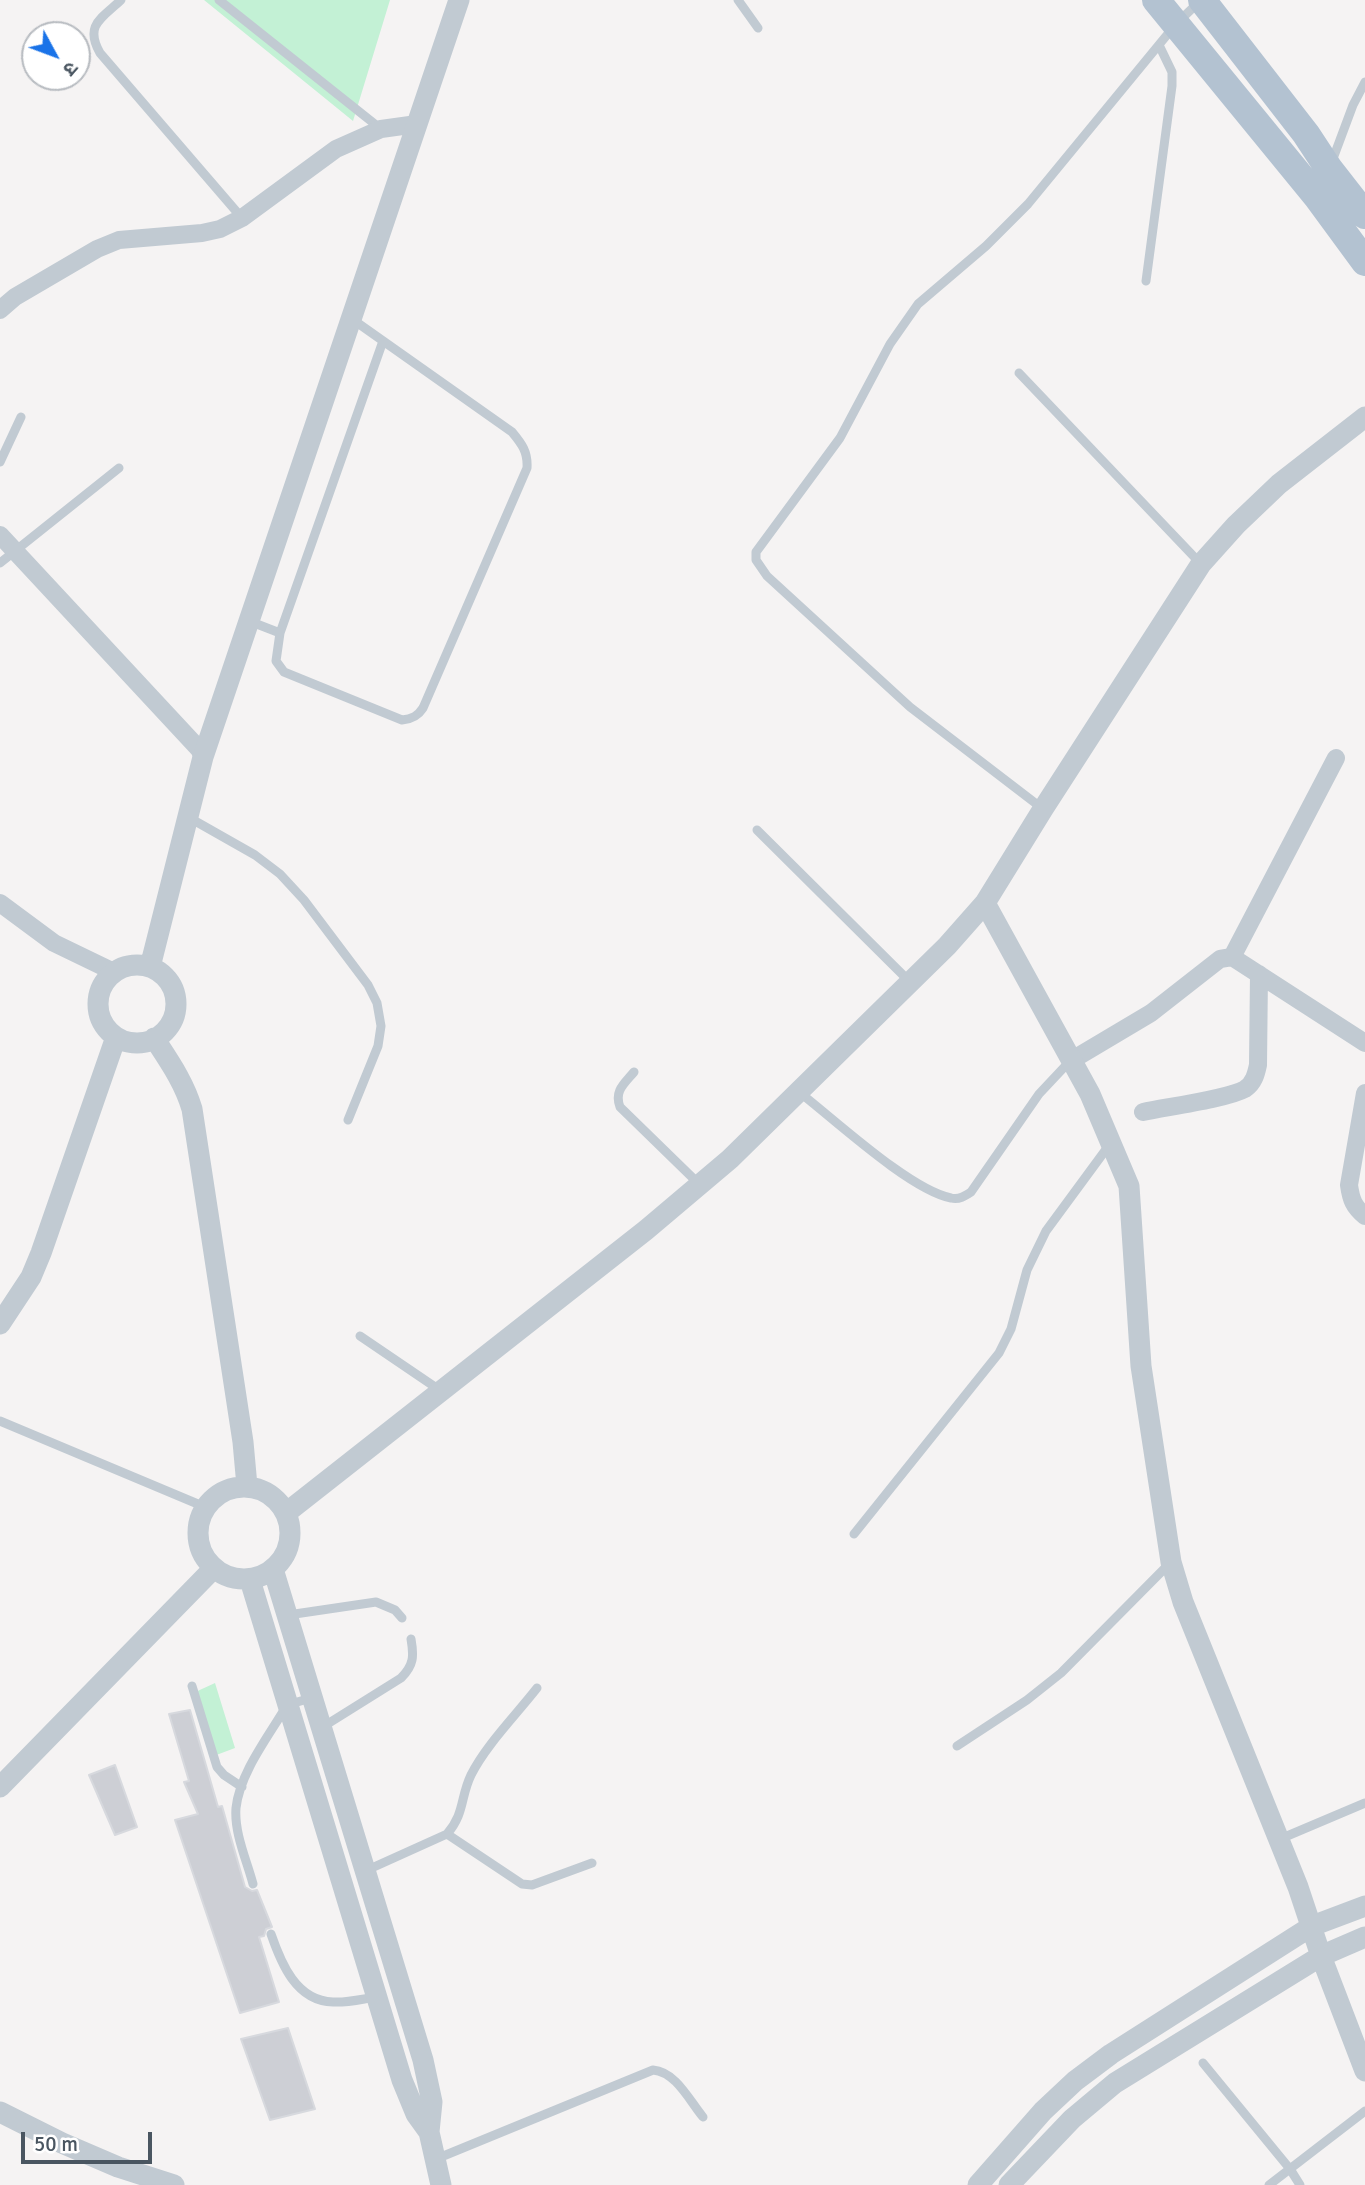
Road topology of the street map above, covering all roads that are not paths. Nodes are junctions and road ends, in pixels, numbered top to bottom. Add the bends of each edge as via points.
1 (121, 0) edge
2 (219, 0) edge
3 (459, 0) edge
4 (738, 0) edge
5 (1156, 0) edge
6 (1201, 0) edge
7 (758, 29) dead end
8 (1167, 35) junction
9 (1365, 82) edge
10 (416, 124) junction
11 (381, 129) junction
12 (1324, 184) junction
13 (1365, 215) edge
14 (242, 218) junction
15 (1365, 262) edge
16 (1146, 281) dead end
17 (0, 310) edge
18 (351, 318) junction
19 (383, 341) junction
20 (1019, 373) dead end
21 (21, 416) dead end
22 (1365, 417) edge
23 (0, 462) edge
24 (119, 468) dead end
25 (0, 535) edge
26 (15, 552) junction
27 (0, 563) edge
28 (1201, 564) junction
29 (249, 621) junction
30 (280, 633) junction
31 (203, 757) junction
32 (1336, 758) dead end
33 (1043, 809) junction
34 (187, 817) junction
35 (757, 830) dead end
36 (0, 903) edge
37 (985, 903) junction
38 (1232, 957) junction
39 (150, 967) junction
40 (114, 972) junction
41 (1259, 974) junction
42 (911, 983) junction
43 (116, 1037) junction
44 (154, 1038) junction
45 (1365, 1043) edge
46 (1072, 1060) junction
47 (634, 1072) dead end
48 (799, 1091) junction
49 (1365, 1093) edge
50 (1143, 1112) dead end
51 (348, 1120) dead end
52 (1111, 1142) junction
53 (700, 1185) junction
54 (1365, 1216) edge
55 (0, 1324) edge
56 (360, 1336) dead end
57 (442, 1392) junction
58 (0, 1421) edge
59 (247, 1486) junction
60 (205, 1507) junction
61 (286, 1513) junction
62 (854, 1534) dead end
63 (1171, 1562) junction
64 (213, 1569) junction
65 (273, 1569) junction
66 (250, 1580) junction
67 (286, 1615) junction
68 (402, 1618) dead end
69 (411, 1639) dead end
70 (192, 1686) dead end
71 (537, 1688) dead end
72 (311, 1698) junction
73 (287, 1704) junction
74 (320, 1728) junction
75 (957, 1746) dead end
76 (0, 1787) edge
77 (242, 1787) junction
78 (1365, 1803) edge
79 (447, 1835) junction
80 (1283, 1848) junction
81 (592, 1863) dead end
82 (365, 1871) junction
83 (253, 1884) dead end
84 (1365, 1906) edge
85 (1312, 1926) junction
86 (271, 1934) dead end
87 (1365, 1937) edge
88 (1321, 1956) junction
89 (376, 1997) junction
90 (1203, 2063) dead end
91 (1365, 2071) edge
92 (1365, 2111) edge
93 (0, 2112) edge
94 (703, 2117) dead end
95 (429, 2133) junction
96 (436, 2160) junction
97 (1290, 2169) junction
98 (174, 2185) edge
99 (442, 2185) edge
100 (978, 2185) edge
101 (1009, 2185) edge
102 (1269, 2185) edge
103 (1300, 2185) edge

1 - 14 lane via 95,23 94,42 100,53
2 - 11 lane
3 - 10 street
4 - 7 lane
5 - 8 main road
6 - 8 lane
6 - 12 main road via 1306,134
8 - 12 main road
8 - 16 lane via 1172,86
8 - 33 lane via 1028,204 918,304 890,344 840,438 756,552 759,567 767,576 910,707
9 - 12 lane
10 - 11 street
10 - 18 street
11 - 14 street via 337,149
12 - 13 main road
12 - 15 main road
14 - 17 street via 202,233 119,240 15,297
18 - 19 lane
18 - 29 street
19 - 30 lane
19 - 30 lane via 512,432 523,444 527,468 419,714 402,720 284,672 276,661
20 - 28 lane
21 - 23 lane
22 - 28 street via 1279,484
24 - 26 lane
25 - 26 street
26 - 27 lane
26 - 31 street
28 - 33 street
29 - 30 lane
29 - 31 street
31 - 34 street
32 - 38 street
33 - 37 street
34 - 39 street
34 - 51 lane via 280,874 373,994 381,1026 378,1046
35 - 42 lane
36 - 40 street via 54,943
37 - 42 street
37 - 46 street
38 - 41 street
38 - 46 street via 1220,959 1151,1013
39 - 40 street via 138,964
39 - 44 street via 169,981 176,1006 173,1019
40 - 43 street via 105,981 98,1004 100,1017
41 - 45 street
41 - 50 street via 1255,1078 1231,1094
42 - 48 street
43 - 44 street via 128,1042
43 - 55 street via 41,1253
44 - 59 street via 176,1070 192,1109
46 - 48 lane via 1039,1094 963,1197 952,1198 906,1176
46 - 52 street
47 - 53 lane via 618,1090 620,1107
48 - 53 street
49 - 54 street via 1349,1185 1355,1208
52 - 62 lane via 1046,1231 1027,1270 1011,1329 999,1353
52 - 63 street via 1129,1186 1141,1366
53 - 57 street
56 - 57 lane
57 - 61 street
58 - 60 lane
59 - 60 street via 231,1488
59 - 61 street via 275,1498
60 - 64 street via 197,1538
61 - 65 street via 291,1537 287,1552
63 - 75 lane via 1061,1674
63 - 80 street
64 - 66 street
64 - 76 street
65 - 66 street
65 - 67 street
66 - 73 street
67 - 68 lane via 376,1602
67 - 72 street
69 - 74 lane via 414,1658 401,1678
70 - 77 lane via 218,1767
71 - 79 lane via 481,1759
72 - 73 lane
72 - 74 street
73 - 77 lane
73 - 89 street
74 - 82 street
77 - 83 lane via 236,1809 238,1829
78 - 80 lane
79 - 81 lane via 522,1884 532,1885
79 - 82 lane
80 - 85 street
82 - 95 street via 430,2086
84 - 85 street
85 - 88 street
85 - 100 street via 1084,2074 1043,2111
86 - 89 lane via 282,1965 302,1990 331,2002
87 - 88 street
88 - 91 street
88 - 101 street via 1115,2083 1072,2119
89 - 95 street via 402,2080
90 - 97 lane
92 - 97 lane
93 - 98 street via 107,2163
94 - 96 lane via 671,2077 653,2070
95 - 96 street
96 - 99 street
97 - 102 lane
97 - 103 lane

